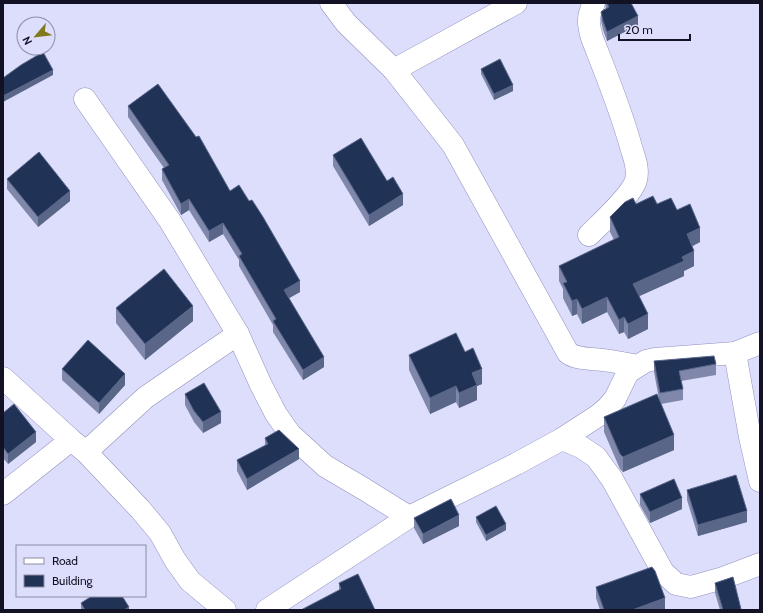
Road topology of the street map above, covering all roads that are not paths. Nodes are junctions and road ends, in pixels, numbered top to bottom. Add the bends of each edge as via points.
1 (331, 3) edge
2 (516, 3) edge
3 (594, 3) edge
4 (394, 70) junction
5 (85, 100) dead end
6 (589, 235) dead end
7 (238, 334) junction
8 (760, 343) edge
9 (735, 353) junction
10 (637, 366) junction
11 (3, 378) edge
12 (562, 439) junction
13 (78, 446) junction
14 (760, 481) edge
15 (3, 494) edge
16 (409, 516) junction
17 (760, 564) edge
18 (225, 610) edge
19 (267, 610) edge

1 - 4 street via 346,23
2 - 4 street
3 - 6 street via 588,24 626,126 637,167 632,190
4 - 10 street via 453,146 568,353 580,358
5 - 7 street via 170,221
7 - 13 street
7 - 16 street via 276,414 290,434 325,466
8 - 9 street
9 - 10 street via 656,359
9 - 14 street
10 - 12 street via 627,374 607,408
11 - 13 street
12 - 16 street
12 - 17 street via 596,457 612,479 663,572 676,584 691,586 723,578
13 - 15 street
13 - 18 street via 160,533 190,581
16 - 19 street

